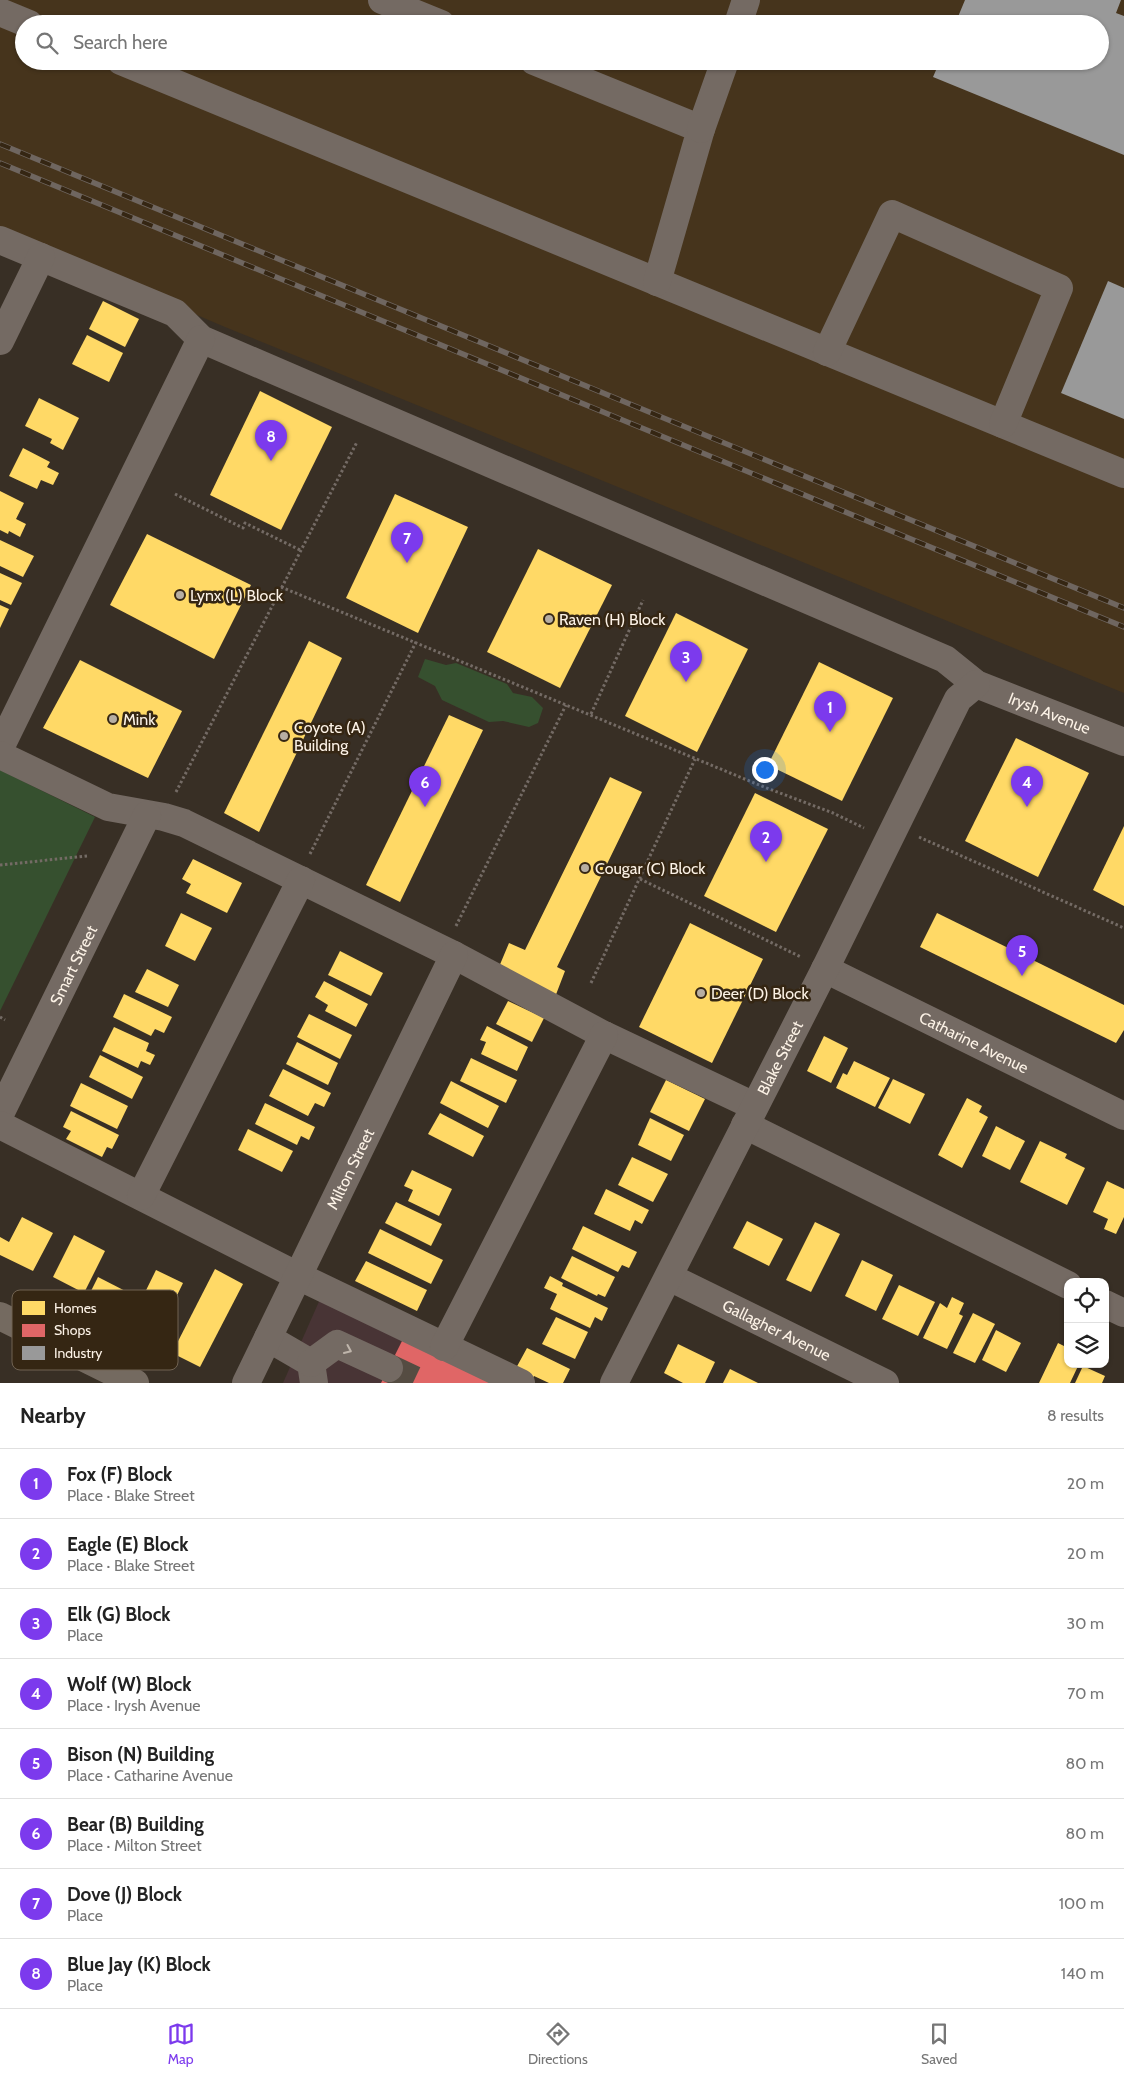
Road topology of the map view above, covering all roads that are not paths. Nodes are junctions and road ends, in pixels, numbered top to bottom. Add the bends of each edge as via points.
1 (382, 0) edge
2 (746, 0) edge
3 (0, 12) edge
4 (419, 15) edge
5 (741, 15) edge
6 (15, 18) edge
7 (142, 70) edge
8 (556, 70) edge
9 (722, 70) edge
10 (701, 129) junction
11 (0, 240) edge
12 (41, 257) junction
13 (658, 282) junction
14 (201, 339) junction
15 (0, 341) edge
16 (827, 352) junction
17 (1003, 424) junction
18 (1124, 474) edge
19 (976, 684) junction
20 (1124, 742) edge
21 (0, 748) edge
22 (0, 755) edge
23 (155, 816) junction
24 (300, 880) junction
25 (449, 953) junction
26 (825, 969) junction
27 (604, 1035) junction
28 (0, 1114) edge
29 (749, 1116) junction
30 (1124, 1116) edge
31 (0, 1125) edge
32 (141, 1196) junction
33 (298, 1276) junction
34 (668, 1277) junction
35 (1064, 1283) edge
36 (1109, 1306) edge
37 (1124, 1313) edge
38 (0, 1316) edge
39 (12, 1322) edge
40 (268, 1338) junction
41 (444, 1347) junction
42 (389, 1368) tunnel mouth
43 (109, 1370) edge
44 (312, 1373) edge
45 (135, 1383) edge
46 (246, 1383) edge
47 (521, 1383) edge
48 (614, 1383) edge
49 (885, 1383) edge

1 - 4 street
2 - 5 street
3 - 6 street
7 - 13 street
8 - 10 street
9 - 10 street
10 - 13 street
11 - 12 street
12 - 14 street via 175,313
12 - 15 street
13 - 16 street
14 - 19 street, Irysh Avenue via 945,659
14 - 21 street
16 - 17 street
16 - 17 street via 892,214 1059,288
17 - 18 street
19 - 20 street, Irysh Avenue
19 - 26 street, Blake Street via 958,699
22 - 23 street via 108,807
23 - 24 street via 184,823
23 - 28 street, Smart Street
24 - 25 street
24 - 32 street
25 - 27 street
25 - 33 street, Milton Street
26 - 29 street, Blake Street
26 - 30 street, Catharine Avenue
27 - 29 street
27 - 41 street
29 - 34 street, Blake Street
29 - 35 street
31 - 32 street
32 - 33 street
33 - 40 street, Milton Street
33 - 41 street
34 - 48 street, Blake Street
34 - 49 street, Gallagher Avenue
36 - 37 street
38 - 39 main road
40 - 44 street
40 - 46 street, Milton Street
41 - 47 street
44 -> 42 street via 336,1344
43 - 45 main road

